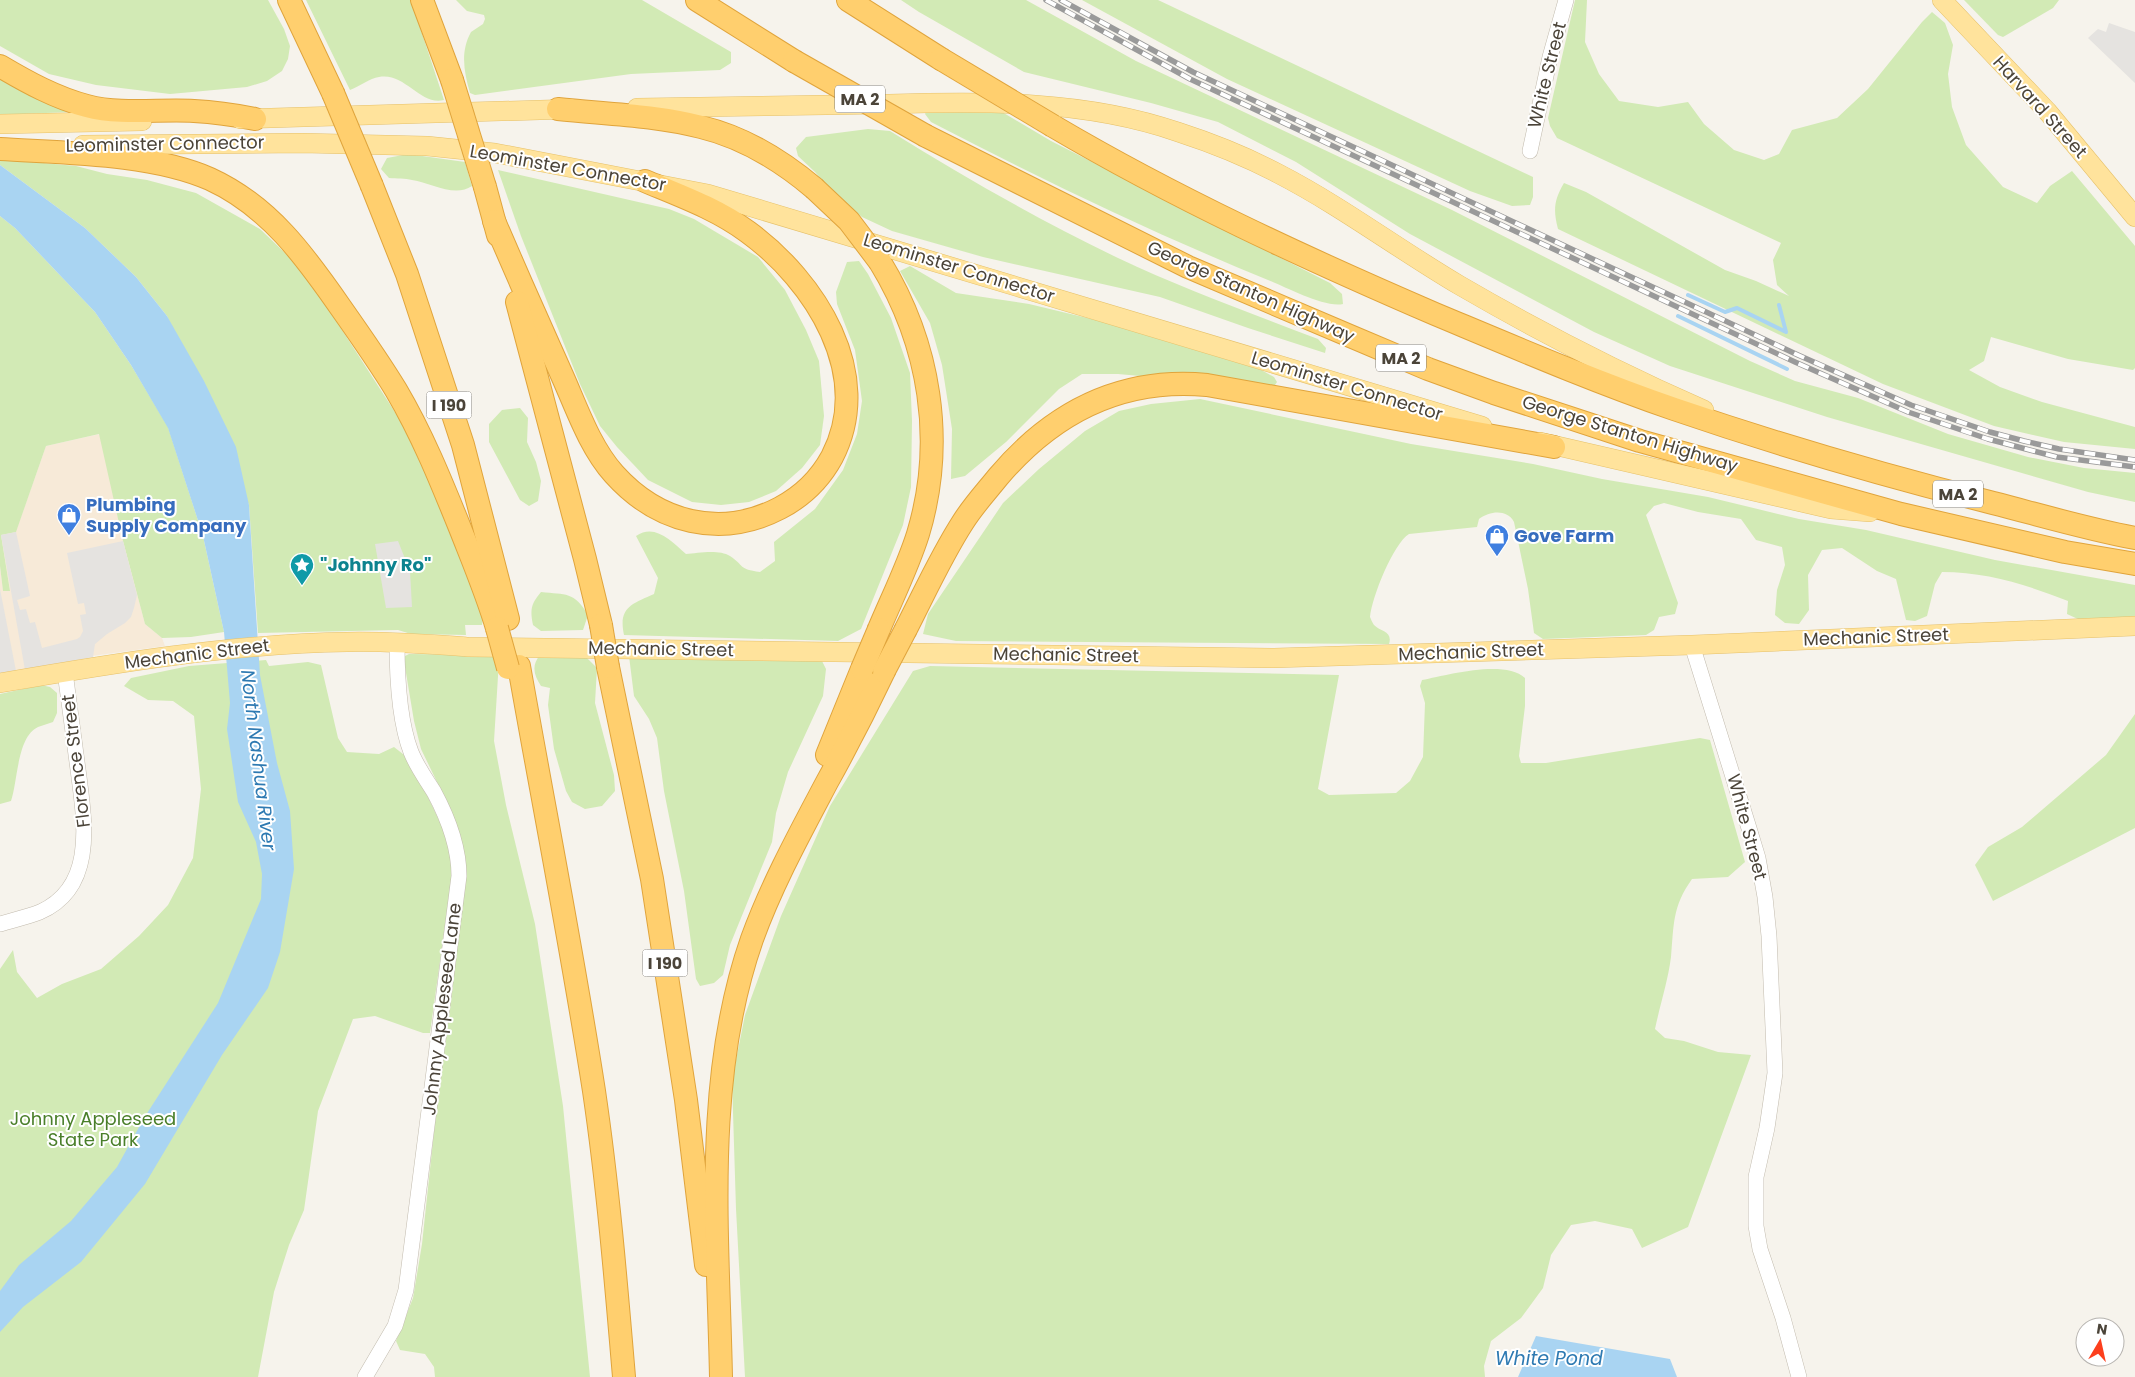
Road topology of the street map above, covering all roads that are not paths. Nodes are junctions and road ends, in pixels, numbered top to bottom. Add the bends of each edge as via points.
1 (278, 0) edge
2 (289, 0) edge
3 (422, 0) edge
4 (697, 0) edge
5 (848, 0) edge
6 (1566, 0) edge
7 (1942, 0) edge
8 (0, 66) edge
9 (322, 70) junction
10 (558, 109) junction
11 (255, 119) junction
12 (0, 124) edge
13 (0, 148) edge
14 (52, 149) junction
15 (1530, 151) dead end
16 (645, 181) junction
17 (2135, 217) edge
18 (494, 221) junction
19 (1783, 444) junction
20 (1554, 446) junction
21 (1901, 514) junction
22 (2135, 538) edge
23 (2135, 564) edge
24 (2135, 626) edge
25 (504, 628) junction
26 (397, 642) junction
27 (1692, 645) junction
28 (65, 672) junction
29 (0, 683) edge
30 (788, 854) junction
31 (0, 924) edge
32 (364, 1377) edge
33 (624, 1377) edge
34 (717, 1377) edge
35 (721, 1377) edge
36 (1798, 1377) edge

1 - 9 highway
2 - 9 highway, I 190
3 - 18 highway, I 190, bridge via 452,80
4 - 21 highway, George Stanton Highway / MA 2, bridge via 794,61 926,136 1188,266 1428,369 1640,441
5 - 19 highway, George Stanton Highway / MA 2, bridge via 1053,126 1269,239 1569,370 1673,409
6 - 15 street, White Street
7 - 17 main road, Harvard Street via 2047,111
8 - 11 highway via 33,85 89,106 194,111
9 - 25 highway, I 190, bridge via 407,274 463,446
10 - 11 main road, Leominster Connector
10 - 19 main road, Leominster Connector via 1036,104 1094,111 1176,131 1279,174 1541,331 1659,390
10 - 30 highway, bridge via 702,127 751,146 786,167 849,221 880,262 904,306 919,347 929,394 932,440 921,524
11 - 12 main road, Leominster Connector
13 - 14 highway
14 - 16 main road, Leominster Connector via 302,142 427,146 495,153
14 - 25 highway via 139,160 187,170 241,196 282,230 328,288 396,391 437,472
16 - 18 highway via 724,216 765,245 810,295 838,348 845,376 846,400 842,432 835,451 826,468 808,488 784,506 760,517 719,525 686,520 650,504 614,473 578,412
16 - 20 main road, Leominster Connector via 708,194 800,220
18 - 34 highway, I 190, bridge via 532,355 601,626 652,879 685,1090
19 - 22 highway, George Stanton Highway / MA 2 via 1922,485
20 - 21 main road, Leominster Connector via 1831,509
20 - 30 highway, bridge via 1207,385 1151,385 1091,403 1057,423 1010,463 963,521
21 - 23 highway, George Stanton Highway / MA 2 via 2065,552
24 - 27 main road, Mechanic Street
25 - 33 highway, I 190 via 562,895 594,1093 614,1258
26 - 27 main road, Mechanic Street via 468,647 1274,658
26 - 28 main road, Mechanic Street via 283,644 185,654
26 - 32 street, Johnny Appleseed Lane via 406,734 415,760 450,828 458,857 459,876 406,1290 395,1326
27 - 36 street, White Street via 1758,858 1765,897 1775,1074 1756,1177 1756,1226
28 - 29 main road, Mechanic Street
28 - 31 street, Florence Street via 85,825 82,856 70,885 57,901 41,912
30 - 35 highway via 752,939 736,997 724,1061 718,1150

